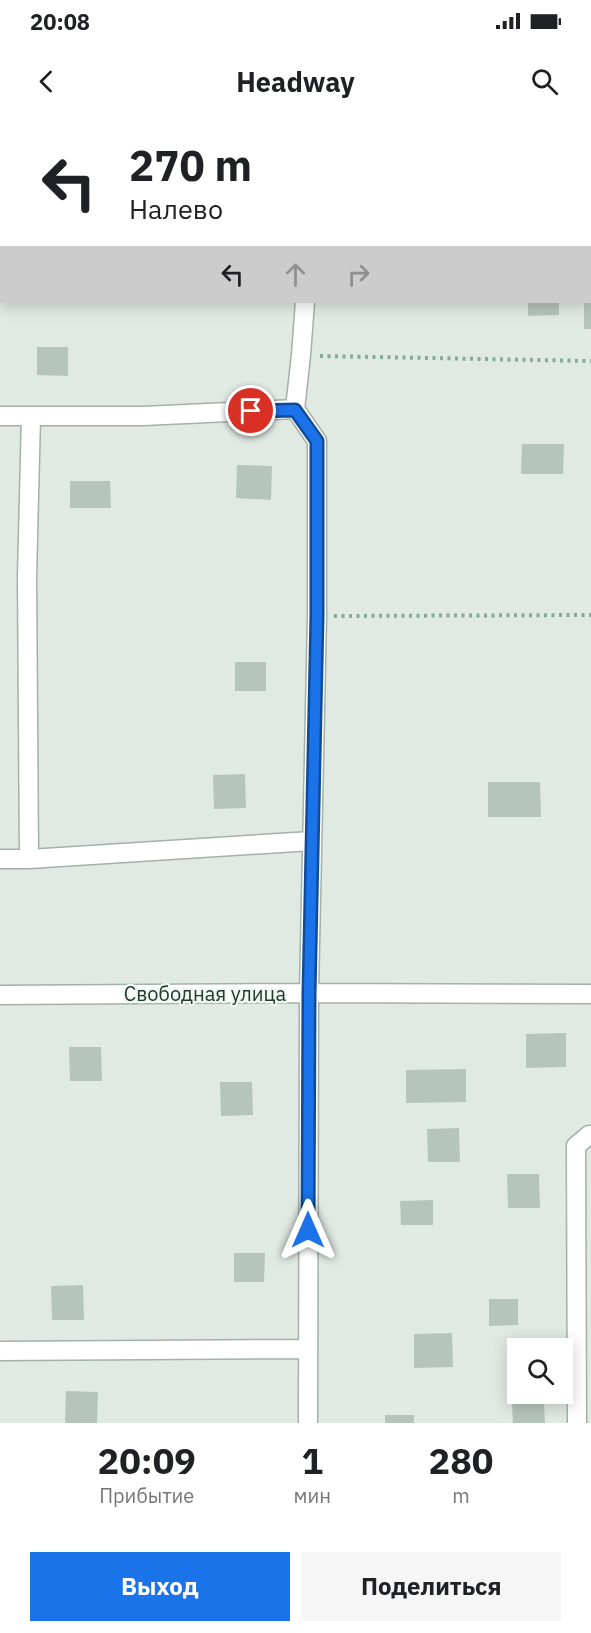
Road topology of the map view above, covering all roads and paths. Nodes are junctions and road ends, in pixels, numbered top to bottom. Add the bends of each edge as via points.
1 (305, 303) edge
2 (301, 356) junction
3 (591, 361) edge
4 (295, 410) junction
5 (0, 416) edge
6 (31, 417) junction
7 (591, 615) edge
8 (317, 616) junction
9 (311, 841) junction
10 (0, 858) edge
11 (29, 859) junction
12 (309, 993) junction
13 (591, 994) edge
14 (0, 996) edge
15 (591, 1134) edge
16 (308, 1348) junction
17 (0, 1351) edge
18 (308, 1423) edge
19 (578, 1423) edge

1 - 2 street
2 - 3 path
2 - 4 street
4 - 6 street
4 - 8 street via 317,441
5 - 6 street
6 - 11 street via 27,577
7 - 8 path
8 - 9 street
9 - 11 street
9 - 12 street
10 - 11 street
12 - 13 street, Свободная улица
12 - 14 street, Свободная улица
12 - 16 street
15 - 19 street via 576,1146
16 - 17 street
16 - 18 street

